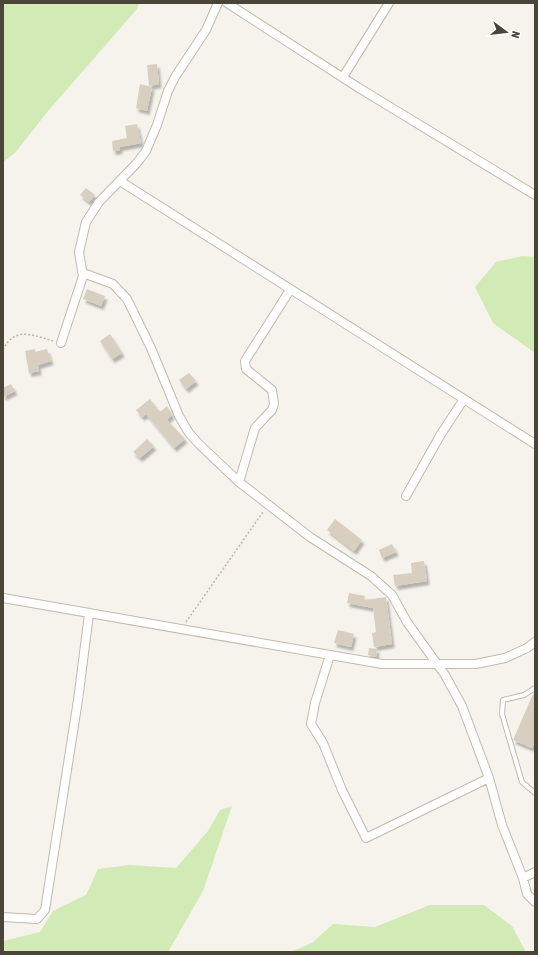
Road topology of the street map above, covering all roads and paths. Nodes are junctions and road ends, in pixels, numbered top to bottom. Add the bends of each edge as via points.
1 (218, 3) edge
2 (227, 3) edge
3 (389, 3) edge
4 (343, 77) junction
5 (120, 181) junction
6 (535, 195) edge
7 (83, 273) junction
8 (290, 290) junction
9 (61, 343) joint
10 (3, 350) edge
11 (464, 399) junction
12 (535, 444) edge
13 (239, 482) junction
14 (406, 496) dead end
15 (269, 504) junction
16 (3, 598) edge
17 (89, 614) junction
18 (183, 630) junction
19 (535, 642) edge
20 (330, 655) junction
21 (437, 664) junction
22 (535, 688) edge
23 (488, 778) junction
24 (535, 793) edge
25 (535, 872) edge
26 (523, 878) junction
27 (535, 902) edge
28 (3, 917) edge

1 - 5 street via 206,30 172,82 146,151
2 - 4 street
3 - 4 street
4 - 6 street
5 - 7 street via 99,202 86,222 79,252
5 - 8 street
7 - 9 street
7 - 13 street via 113,284 127,299 182,421 199,444
8 - 11 street
8 - 13 street via 245,361 249,373 272,390 274,400 272,410 255,428
9 - 10 path via 22,334 10,338
11 - 12 street
11 - 14 street
13 - 15 street
15 - 18 path via 187,619
15 - 21 street via 315,540 371,576 392,595
16 - 17 street
17 - 18 street
17 - 28 street via 45,910 37,919
18 - 20 street
19 - 21 street via 494,661 476,664
20 - 21 street via 382,664
20 - 23 street via 311,724 323,743 342,790 366,838
21 - 23 street via 462,706
22 - 24 lane via 524,695 503,700 502,714 522,782
23 - 26 street
25 - 26 street
26 - 27 street via 527,894

